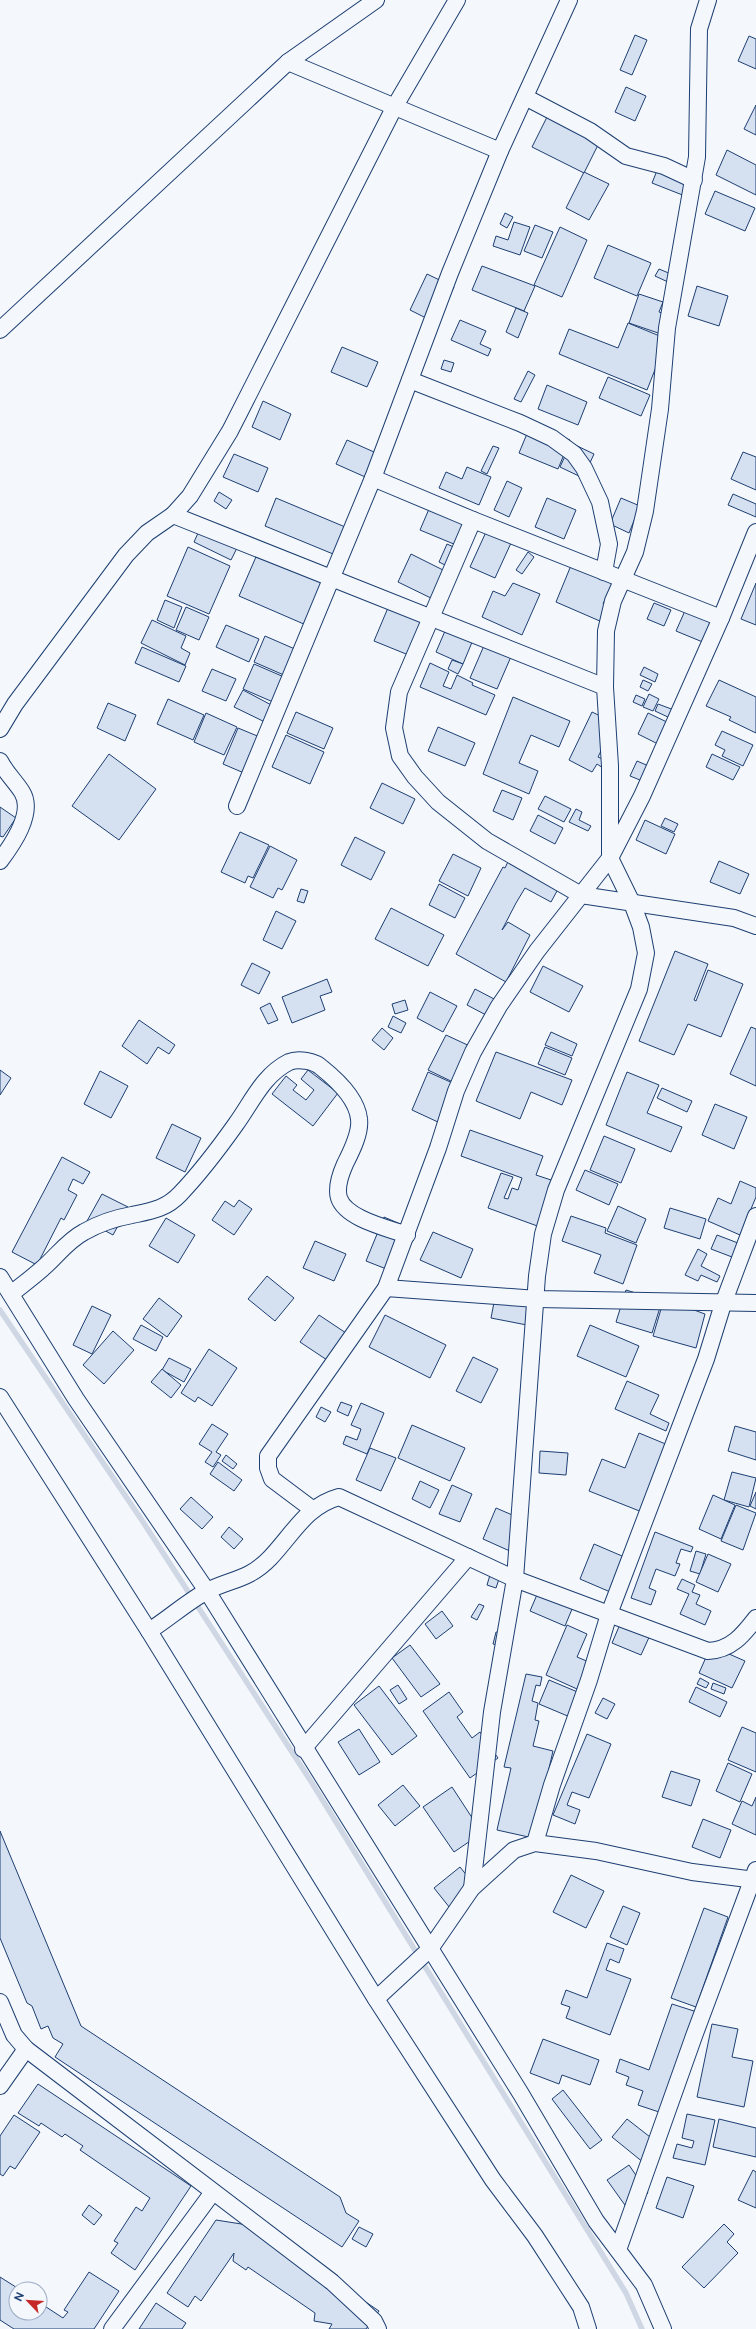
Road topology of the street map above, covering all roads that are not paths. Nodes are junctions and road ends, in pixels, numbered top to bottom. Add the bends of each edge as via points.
1 (376, 0) edge
2 (457, 0) edge
3 (570, 0) edge
4 (708, 0) edge
5 (288, 62) junction
6 (525, 97) junction
7 (395, 106) junction
8 (500, 151) junction
9 (694, 180) junction
10 (0, 330) edge
11 (410, 380) junction
12 (373, 478) junction
13 (173, 515) junction
14 (473, 520) junction
15 (756, 532) edge
16 (604, 572) junction
17 (332, 577) junction
18 (623, 579) junction
19 (432, 618) junction
20 (721, 618) junction
21 (605, 687) junction
22 (0, 729) edge
23 (0, 761) edge
24 (237, 806) dead end
25 (610, 858) junction
26 (0, 861) edge
27 (581, 894) junction
28 (632, 903) junction
29 (756, 926) edge
30 (756, 1216) edge
31 (407, 1235) junction
32 (0, 1277) edge
33 (386, 1288) junction
34 (11, 1294) junction
35 (537, 1299) junction
36 (756, 1303) edge
37 (723, 1304) junction
38 (0, 1397) edge
39 (312, 1509) junction
40 (468, 1557) junction
41 (515, 1579) junction
42 (206, 1592) junction
43 (609, 1614) junction
44 (756, 1618) edge
45 (149, 1632) junction
46 (303, 1749) junction
47 (535, 1843) junction
48 (755, 1877) edge
49 (472, 1888) junction
50 (430, 1949) junction
51 (376, 1999) junction
52 (0, 2002) edge
53 (26, 2049) junction
54 (0, 2086) edge
55 (213, 2192) junction
56 (618, 2250) junction
57 (112, 2329) edge
58 (378, 2329) edge
59 (588, 2329) edge
60 (663, 2329) edge

1 - 5 street
2 - 7 street
3 - 6 street
4 - 9 street via 699,29 697,157
5 - 7 street
5 - 10 street
6 - 8 street
6 - 9 street via 590,131 626,156 664,166
7 - 8 street
7 - 13 street via 230,431 208,470
8 - 11 street via 450,272
9 - 18 street via 667,328 660,409 645,511 635,552
11 - 12 street
11 - 16 street via 520,423 552,438 574,454 584,468 600,502 609,544
12 - 14 street
12 - 17 street
13 - 17 street
13 - 22 street via 147,533 126,555 15,704
14 - 16 street
14 - 19 street
15 - 20 street
16 - 18 street
17 - 19 street
17 - 24 street
18 - 20 street
18 - 21 street via 613,601 606,632
19 - 21 street
19 - 27 street via 400,692 394,728 400,756 438,802 487,841
20 - 25 street via 642,796
21 - 25 street via 610,766
23 - 26 street via 23,794 25,804 24,819 12,845
25 - 27 street
25 - 28 street
27 - 28 street
27 - 31 street via 499,1006 473,1052 456,1090
28 - 29 street via 734,918
28 - 35 street via 646,953 643,974 556,1190 543,1234 537,1276
30 - 37 street
31 - 33 street
31 - 34 street via 367,1221 345,1209 339,1197 339,1182 353,1147 360,1119 342,1086 320,1066 306,1060 291,1061 262,1084 236,1124 180,1194 166,1206 150,1213 108,1221 83,1232
32 - 34 street
33 - 35 street
33 - 39 street via 268,1456 268,1468 272,1479
34 - 42 street via 76,1399
35 - 37 street via 668,1300
35 - 41 street
36 - 37 street
37 - 43 street via 706,1358
38 - 45 street
39 - 40 street via 325,1501 339,1497
39 - 42 street via 269,1559 243,1578
40 - 41 street
40 - 46 street
41 - 43 street
41 - 49 street via 492,1712
42 - 45 street
42 - 46 street
43 - 44 street via 708,1651 730,1646 743,1635
43 - 47 street
45 - 51 street
46 - 50 street
47 - 48 street via 596,1851 692,1872
47 - 49 street via 514,1850
48 - 56 street via 694,2036
49 - 50 street
50 - 51 street
50 - 56 street via 517,2087 596,2221
51 - 59 street via 493,2180 535,2236 581,2308
52 - 53 street via 14,2035
53 - 54 street
53 - 55 street
55 - 57 street
55 - 58 street via 332,2282 374,2321
56 - 60 street via 644,2285

